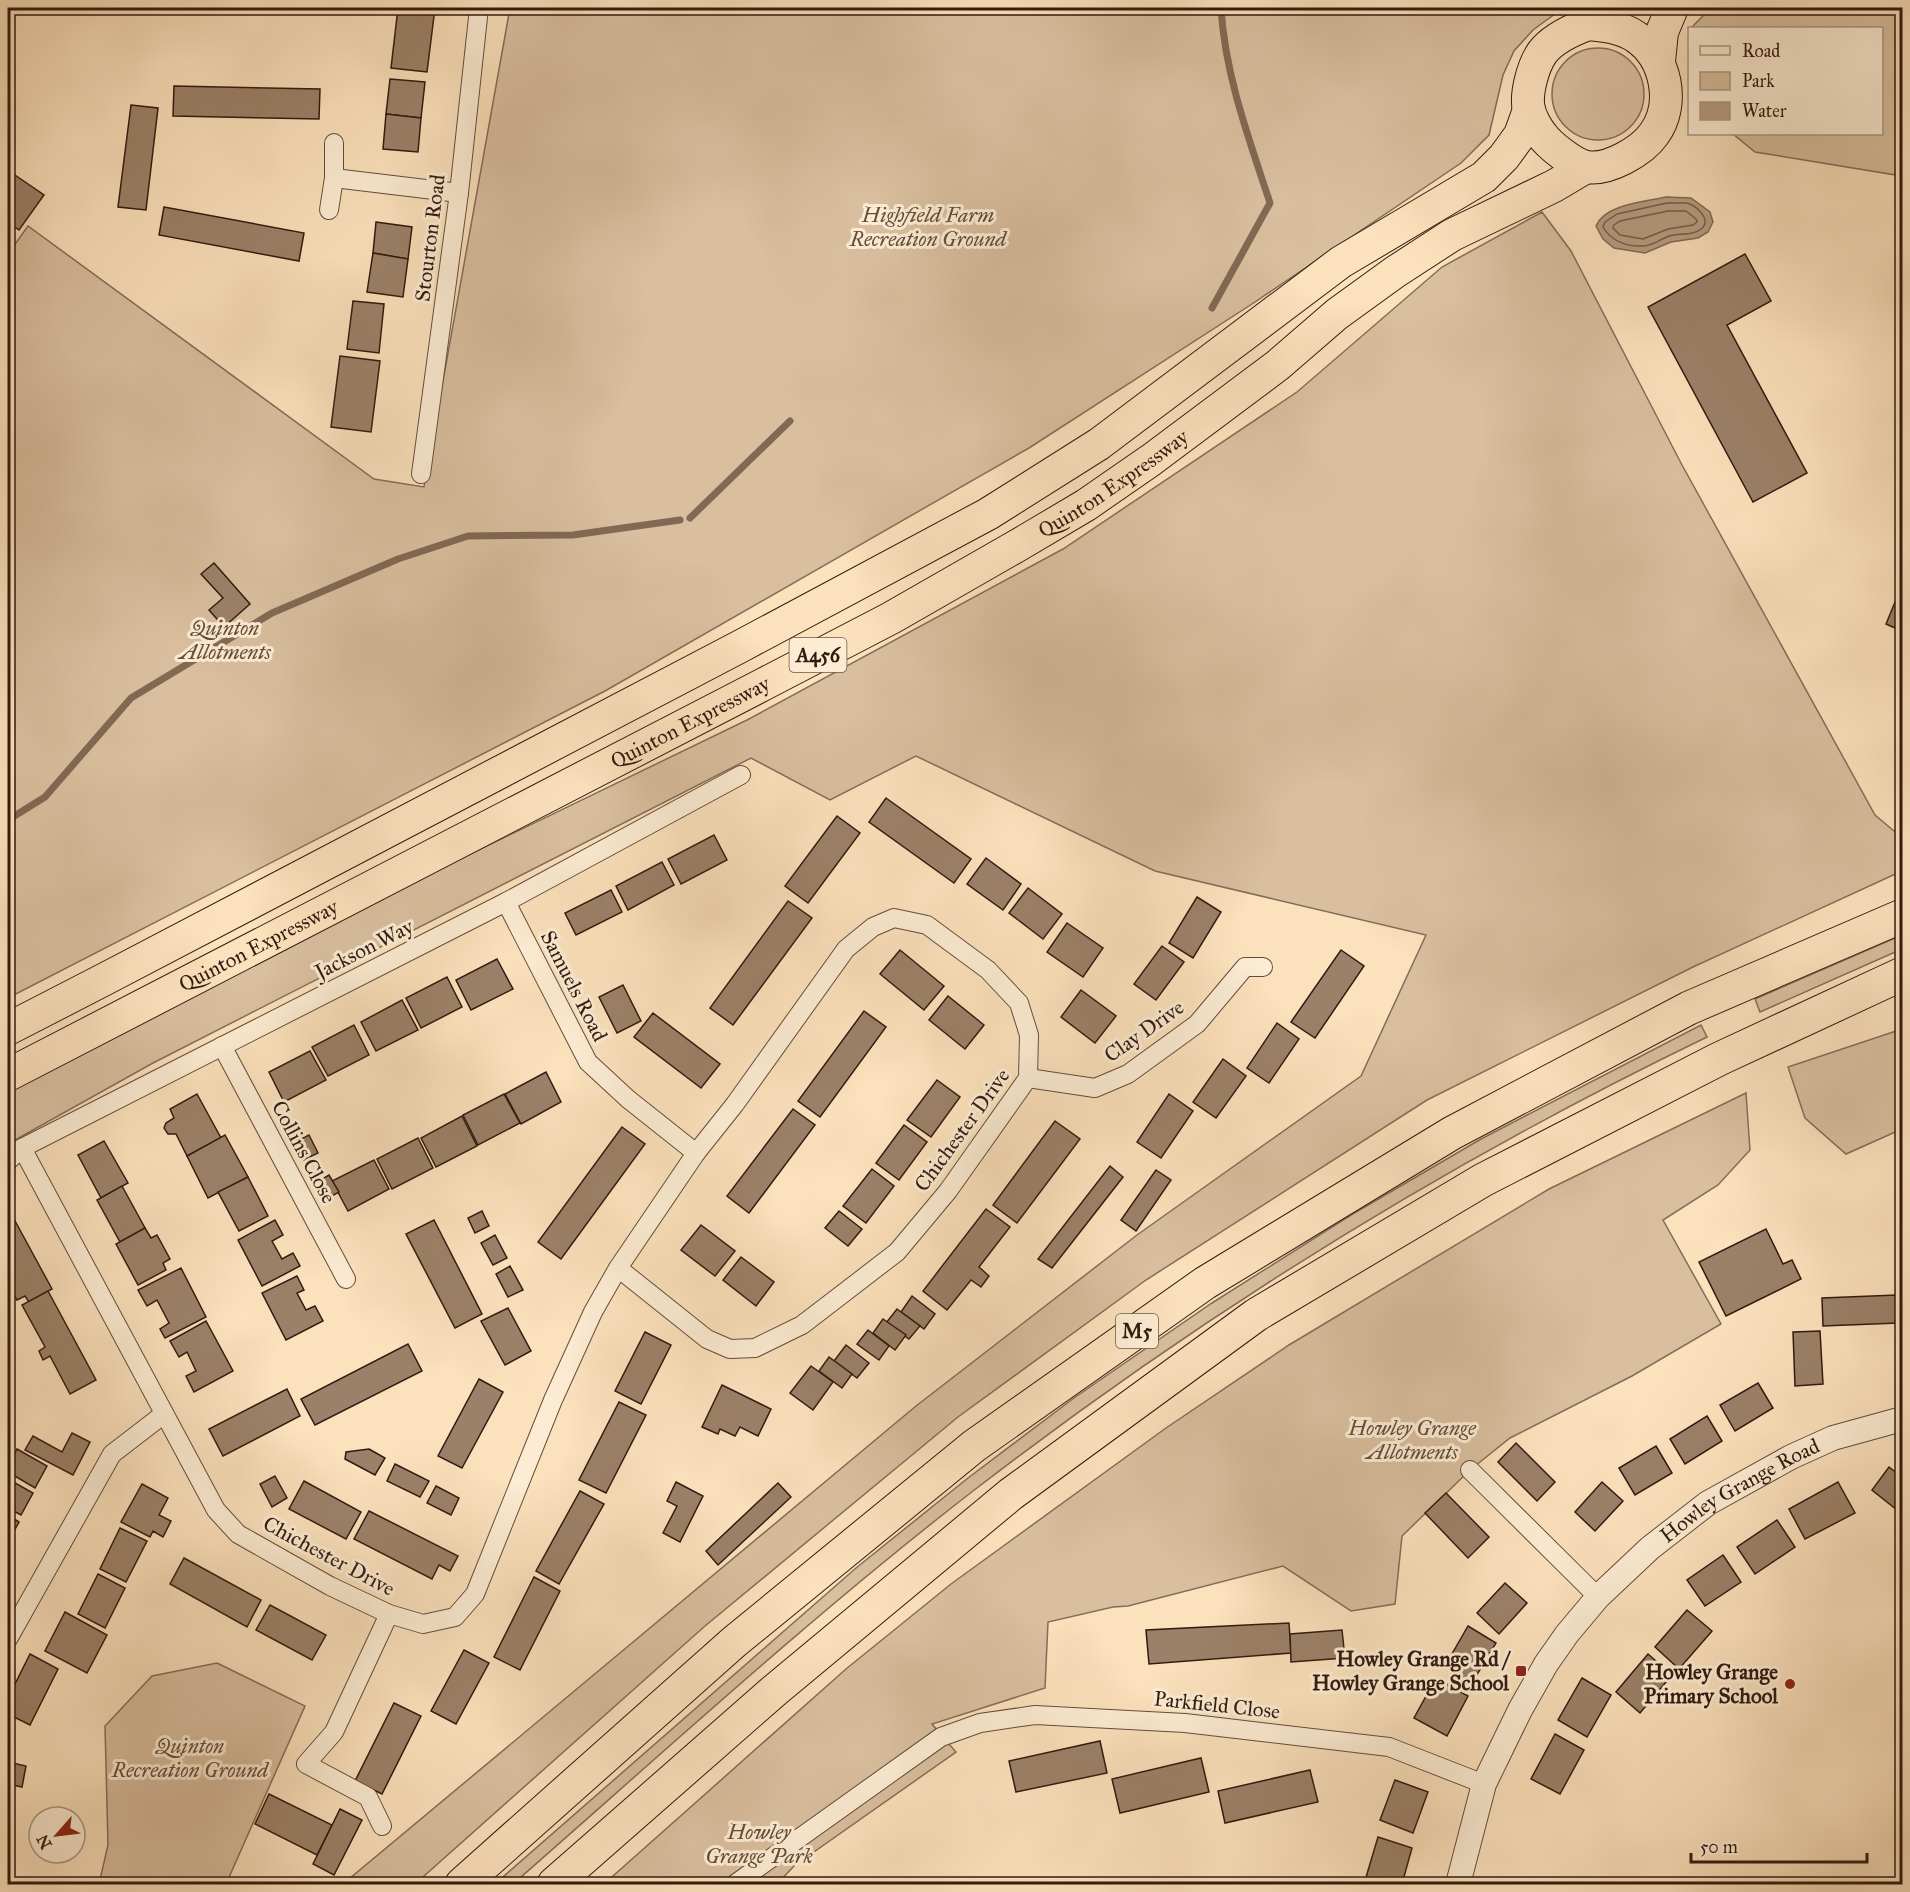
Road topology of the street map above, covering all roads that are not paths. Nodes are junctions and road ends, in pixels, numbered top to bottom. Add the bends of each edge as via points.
1 (479, 8) edge
2 (1672, 8) edge
3 (1596, 16) edge
4 (1659, 61) junction
5 (1529, 110) junction
6 (334, 143) dead end
7 (1586, 167) junction
8 (334, 178) junction
9 (459, 193) junction
10 (329, 210) dead end
11 (421, 474) dead end
12 (741, 775) dead end
13 (506, 902) junction
14 (1902, 916) edge
15 (1263, 967) dead end
16 (1902, 974) edge
17 (8, 1029) edge
18 (222, 1046) junction
19 (8, 1075) edge
20 (1028, 1078) junction
21 (22, 1148) junction
22 (696, 1153) junction
23 (8, 1161) edge
24 (618, 1268) junction
25 (346, 1279) dead end
26 (164, 1414) junction
27 (1902, 1419) edge
28 (1470, 1470) dead end
29 (1598, 1597) junction
30 (389, 1614) junction
31 (8, 1639) edge
32 (1484, 1784) junction
33 (382, 1826) dead end
34 (462, 1884) edge
35 (554, 1884) edge
36 (735, 1884) edge
37 (1458, 1884) edge

1 - 9 street, Stourton Road
2 - 4 highway via 1662,32
3 - 4 highway via 1636,37
3 - 5 highway via 1567,32 1542,53 1530,81
4 - 7 highway via 1666,92 1654,134 1631,156
5 - 7 highway via 1542,135 1560,153
5 - 17 highway, Quinton Expressway / A456 via 1520,135 1484,177 1341,262 1099,444 988,514
6 - 8 street
7 - 19 highway, Quinton Expressway / A456 via 1452,235 1395,272 1151,460 1015,547 891,618
8 - 9 street
8 - 10 street
9 - 11 street, Stourton Road
12 - 13 street, Jackson Way
13 - 18 street, Jackson Way
13 - 22 street, Samuels Road via 588,1062
14 - 34 highway, M5 via 1689,1008 1452,1133 1205,1283 974,1446 734,1642
15 - 20 street, Clay Drive via 1245,967 1197,1024 1128,1074 1095,1088
16 - 35 highway, M5 via 1719,1059 1483,1180 1256,1314 1011,1494 774,1691
18 - 21 street, Jackson Way
18 - 25 street, Collins Close
20 - 22 street, Chichester Drive via 1029,1035 1019,1004 988,970 927,926 894,918 873,927 846,949
20 - 24 street, Chichester Drive via 948,1191 897,1252 802,1325 755,1348 730,1349 707,1339
21 - 23 street, Jackson Way
21 - 26 street, Chichester Drive
22 - 24 street, Chichester Drive
24 - 30 street, Chichester Drive via 553,1400 475,1594 455,1617 423,1624
26 - 30 street, Chichester Drive via 216,1510 238,1534
26 - 31 street via 112,1454
27 - 29 street, Howley Grange Road via 1833,1438 1708,1503 1650,1548
28 - 29 street
29 - 32 street, Howley Grange Road via 1546,1664
30 - 33 street via 334,1732 306,1764 368,1797
32 - 36 street, Parkfield Close via 1389,1747 1185,1723 1035,1715 980,1723 941,1737
32 - 37 street, Howley Grange Road

